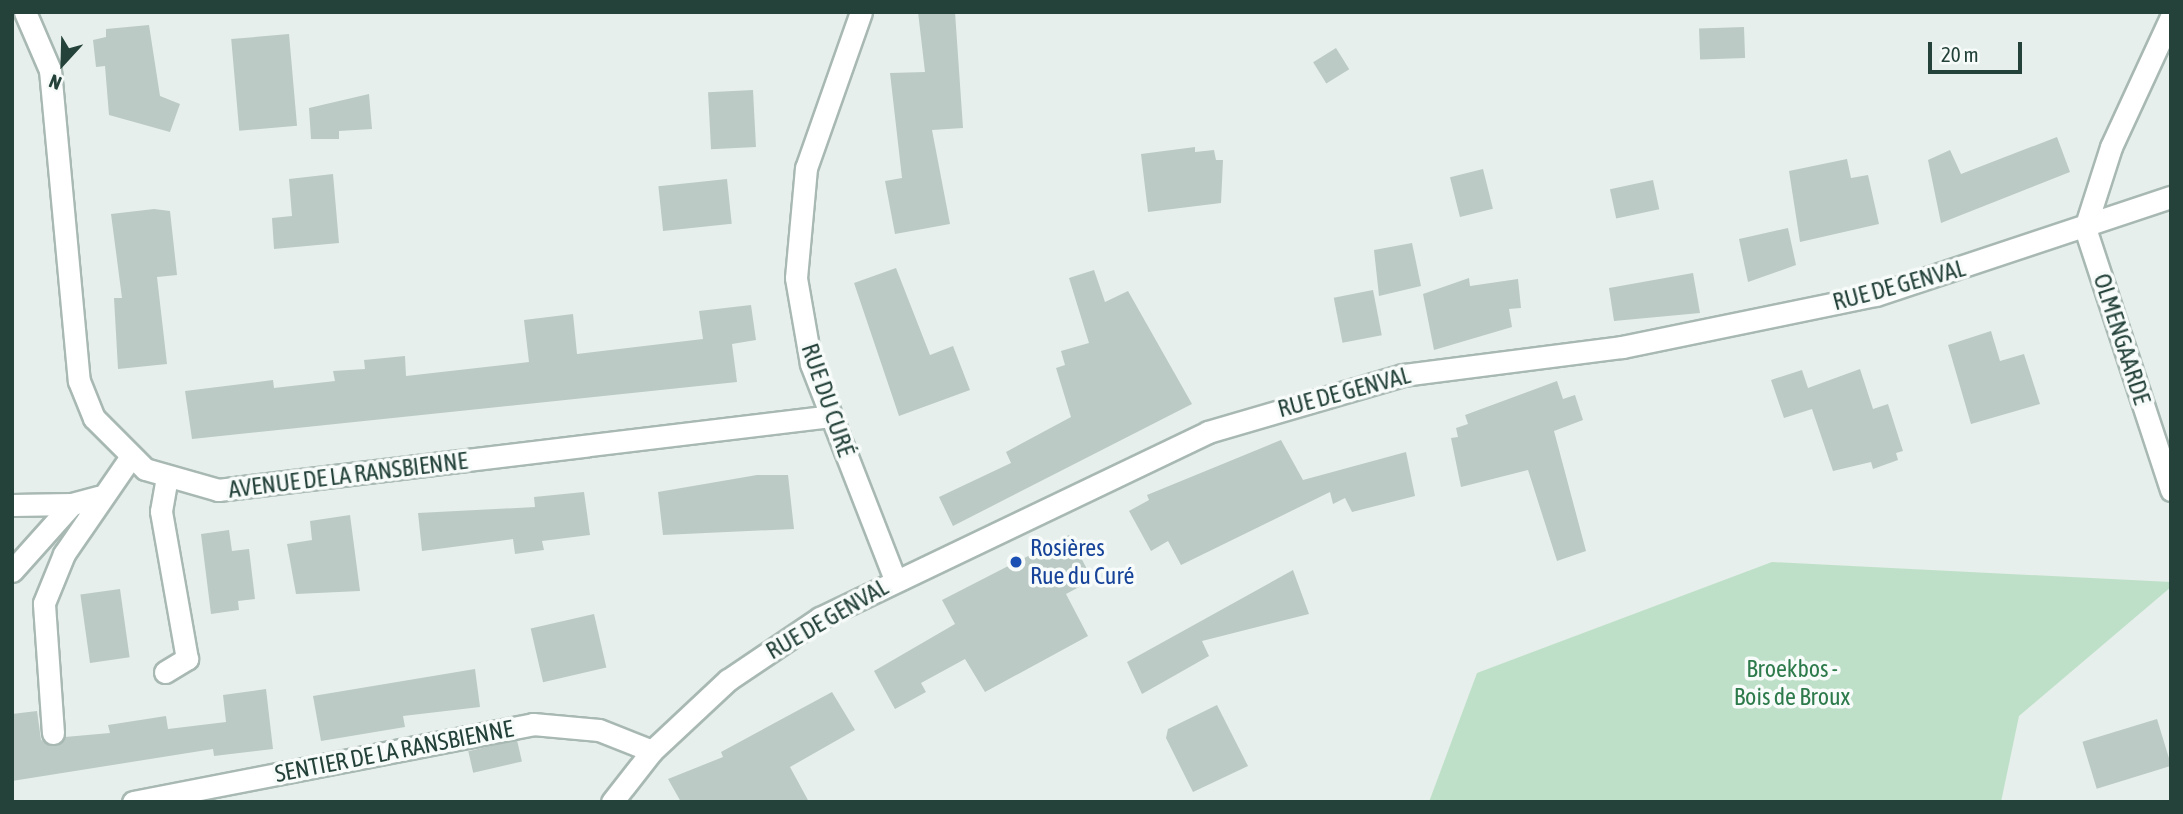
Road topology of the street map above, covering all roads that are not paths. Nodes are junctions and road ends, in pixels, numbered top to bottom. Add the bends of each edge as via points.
1 (25, 12) edge
2 (861, 12) edge
3 (2171, 17) edge
4 (2171, 197) edge
5 (2085, 228) junction
6 (831, 416) junction
7 (130, 458) junction
8 (167, 478) junction
9 (2171, 490) edge
10 (99, 497) junction
11 (72, 504) junction
12 (12, 505) edge
13 (12, 571) edge
14 (895, 579) junction
15 (165, 672) dead end
16 (53, 733) dead end
17 (652, 751) junction
18 (133, 802) edge
19 (611, 802) edge

1 - 7 street, AVENUE DE LA RANSBIENNE via 50,70 79,381 94,418
2 - 6 street, RUE DU CURÉ via 806,168 797,221 800,311
3 - 5 street via 2111,147
4 - 5 street, RUE DE GENVAL
5 - 9 street, OLMENGAARDE
5 - 14 street, RUE DE GENVAL via 1875,295 1622,347 1403,374 1306,399 1208,432
6 - 8 street, AVENUE DE LA RANSBIENNE via 295,484 218,490
6 - 14 street, RUE DU CURÉ
7 - 8 street, AVENUE DE LA RANSBIENNE
7 - 10 street
8 - 15 street via 161,511 193,663
10 - 11 street
10 - 16 street via 44,603
11 - 12 street
11 - 13 street
14 - 17 street, RUE DE GENVAL via 820,618 728,680
17 - 18 street, SENTIER DE LA RANSBIENNE via 600,730 533,724
17 - 19 street, RUE DE GENVAL

